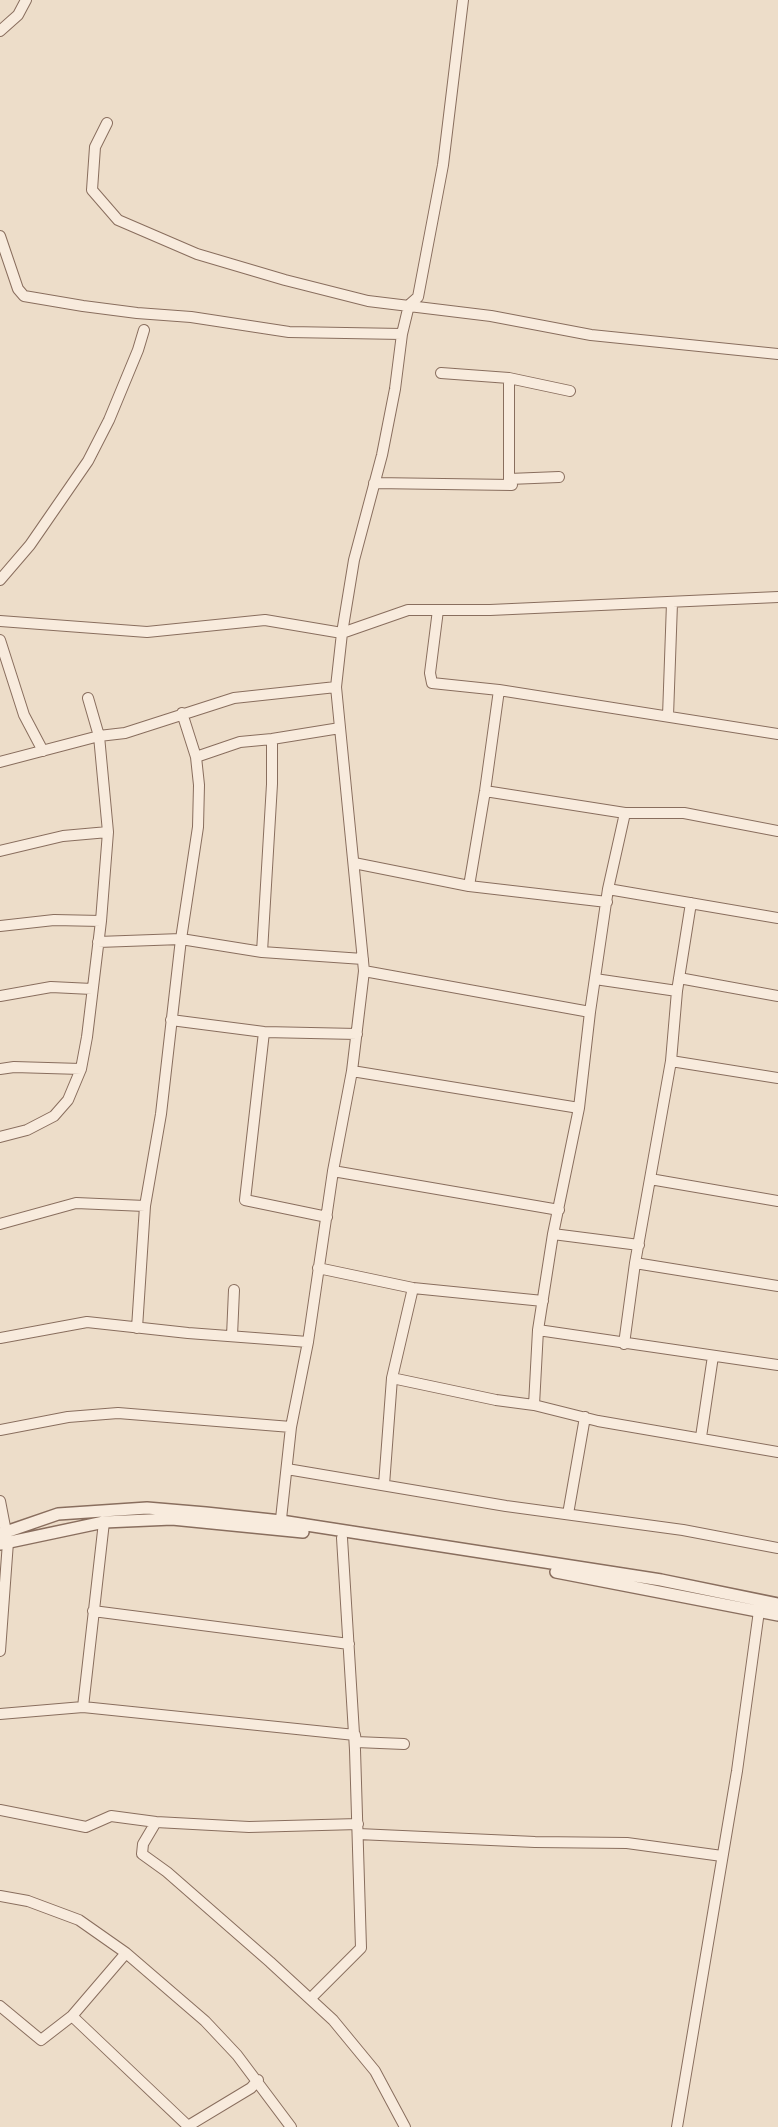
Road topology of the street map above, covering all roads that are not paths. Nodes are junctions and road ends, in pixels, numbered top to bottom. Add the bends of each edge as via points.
1 (26, 0) edge
2 (463, 0) edge
3 (0, 31) edge
4 (108, 123) dead end
5 (0, 236) edge
6 (409, 305) junction
7 (144, 330) dead end
8 (402, 334) junction
9 (778, 354) edge
10 (441, 373) dead end
11 (509, 378) junction
12 (570, 391) dead end
13 (559, 478) dead end
14 (509, 479) junction
15 (374, 483) junction
16 (0, 580) edge
17 (778, 597) edge
18 (672, 603) junction
19 (438, 610) junction
20 (0, 621) edge
21 (342, 633) junction
22 (0, 640) edge
23 (336, 687) junction
24 (499, 690) junction
25 (88, 698) dead end
26 (182, 713) junction
27 (668, 716) junction
28 (340, 728) junction
29 (778, 734) edge
30 (100, 736) junction
31 (272, 739) junction
32 (43, 751) junction
33 (196, 757) junction
34 (0, 762) edge
35 (485, 791) junction
36 (625, 813) junction
37 (778, 831) edge
38 (108, 832) junction
39 (0, 851) edge
40 (354, 863) junction
41 (469, 886) junction
42 (608, 889) junction
43 (607, 902) junction
44 (691, 903) junction
45 (778, 918) edge
46 (102, 920) junction
47 (0, 926) edge
48 (181, 939) junction
49 (98, 942) junction
50 (262, 952) junction
51 (363, 959) junction
52 (364, 971) junction
53 (679, 978) junction
54 (595, 979) junction
55 (92, 989) junction
56 (678, 991) junction
57 (0, 996) edge
58 (778, 996) edge
59 (590, 1012) junction
60 (171, 1020) junction
61 (264, 1032) junction
62 (356, 1034) junction
63 (671, 1061) junction
64 (0, 1069) edge
65 (81, 1069) junction
66 (352, 1071) junction
67 (778, 1078) edge
68 (579, 1108) junction
69 (0, 1137) edge
70 (333, 1171) junction
71 (650, 1180) junction
72 (778, 1201) edge
73 (144, 1206) junction
74 (559, 1210) junction
75 (327, 1217) junction
76 (0, 1224) edge
77 (553, 1234) junction
78 (639, 1245) junction
79 (634, 1263) junction
80 (318, 1268) junction
81 (778, 1286) edge
82 (413, 1288) junction
83 (234, 1290) dead end
84 (543, 1302) junction
85 (137, 1328) junction
86 (538, 1330) junction
87 (232, 1336) junction
88 (0, 1338) edge
89 (308, 1342) junction
90 (624, 1344) junction
91 (713, 1356) junction
92 (778, 1365) edge
93 (392, 1378) junction
94 (534, 1405) junction
95 (585, 1417) junction
96 (291, 1427) junction
97 (0, 1430) edge
98 (701, 1437) junction
99 (778, 1452) edge
100 (287, 1468) junction
101 (384, 1485) junction
102 (0, 1501) edge
103 (568, 1514) junction
104 (104, 1522) junction
105 (281, 1525) junction
106 (3, 1538) edge
107 (342, 1538) junction
108 (778, 1548) edge
109 (778, 1604) edge
110 (759, 1611) junction
111 (93, 1612) junction
112 (778, 1615) edge
113 (348, 1644) junction
114 (0, 1651) edge
115 (83, 1707) junction
116 (0, 1714) edge
117 (354, 1735) junction
118 (404, 1744) dead end
119 (0, 1810) edge
120 (156, 1822) junction
121 (358, 1829) junction
122 (722, 1856) junction
123 (0, 1896) edge
124 (126, 1953) junction
125 (310, 1999) junction
126 (0, 2006) edge
127 (72, 2016) junction
128 (258, 2080) junction
129 (189, 2126) edge
130 (291, 2127) edge
131 (406, 2127) edge
132 (677, 2127) edge

1 - 3 street via 18,15
2 - 6 street via 443,165 418,297
4 - 6 street via 95,147 92,190 118,220 197,254 267,275 368,301
5 - 8 street via 18,289 24,296 288,332
6 - 8 street
6 - 9 street via 491,316 591,336
7 - 16 street via 109,420 88,461 30,545
8 - 15 street via 395,389
10 - 11 street
11 - 12 street
11 - 14 street
13 - 14 street
14 - 15 street via 512,485
15 - 21 street via 354,560
17 - 18 street
18 - 19 street
18 - 27 street
19 - 21 street via 408,610
19 - 24 street via 430,673 432,683
20 - 21 street via 146,632 265,620
21 - 23 street
22 - 32 street via 24,715
23 - 26 street via 234,698
23 - 28 street
24 - 27 street
24 - 35 street
25 - 30 street
26 - 30 street via 125,733
26 - 33 street
27 - 29 street
28 - 31 street
28 - 40 street
30 - 32 street
30 - 38 street
31 - 33 street via 240,742
31 - 50 street
32 - 34 street
33 - 48 street via 198,828
35 - 36 street
35 - 41 street
36 - 37 street via 684,813
36 - 42 street
38 - 39 street via 63,836
38 - 46 street
40 - 41 street
40 - 51 street
41 - 43 street
42 - 43 street
42 - 44 street
43 - 54 street
44 - 45 street
44 - 53 street
46 - 47 street via 54,920
46 - 49 street
48 - 49 street
48 - 50 street
48 - 60 street
49 - 55 street
50 - 51 street
51 - 52 street
52 - 59 street
52 - 62 street
53 - 56 street
53 - 58 street
54 - 56 street
54 - 59 street
55 - 57 street via 51,987
55 - 65 street
56 - 63 street
59 - 68 street
60 - 61 street
60 - 73 street via 161,1114
61 - 62 street
61 - 75 street via 245,1200
62 - 66 street
63 - 67 street
63 - 71 street
64 - 65 street
65 - 69 street via 68,1100 54,1116 27,1130
66 - 68 street
66 - 70 street
68 - 74 street
70 - 74 street
70 - 75 street
71 - 72 street
71 - 78 street
73 - 76 street via 76,1203
73 - 85 street
74 - 77 street
75 - 80 street
77 - 78 street
77 - 84 street
78 - 79 street
79 - 81 street
79 - 90 street
80 - 82 street
80 - 89 street
82 - 84 street
82 - 93 street
83 - 87 street
84 - 86 street
85 - 87 street
85 - 88 street via 87,1322
86 - 90 street
86 - 94 street
87 - 89 street
89 - 96 street
90 - 91 street
91 - 92 street
91 - 98 street
93 - 94 street
93 - 101 street
94 - 95 street
95 - 98 street
95 - 103 street
96 - 97 street via 118,1413 68,1417
96 - 100 street
98 - 99 street
100 - 101 street
100 - 105 street
101 - 103 street
102 - 106 street
103 - 108 street via 683,1530
104 - 105 street via 172,1519
104 - 106 street
104 - 111 street
105 - 106 street via 147,1508 58,1514
105 - 107 street
105 - 109 street via 661,1580
106 - 114 street
107 - 110 street via 601,1579
107 - 113 street
110 - 112 street
110 - 122 street
111 - 113 street
111 - 115 street
113 - 117 street
115 - 116 street
115 - 117 street
117 - 118 street via 356,1742
117 - 121 street
119 - 120 street via 86,1827 111,1816
120 - 121 street
120 - 125 street via 143,1844 142,1854 167,1872
121 - 122 street via 535,1842 627,1843
121 - 125 street via 361,1948
122 - 132 street
123 - 124 street via 28,1901 79,1920
124 - 127 street
124 - 128 street via 205,2021
125 - 131 street via 333,2020 375,2071
126 - 127 street via 41,2040
127 - 129 street
128 - 129 street via 251,2088
128 - 130 street

